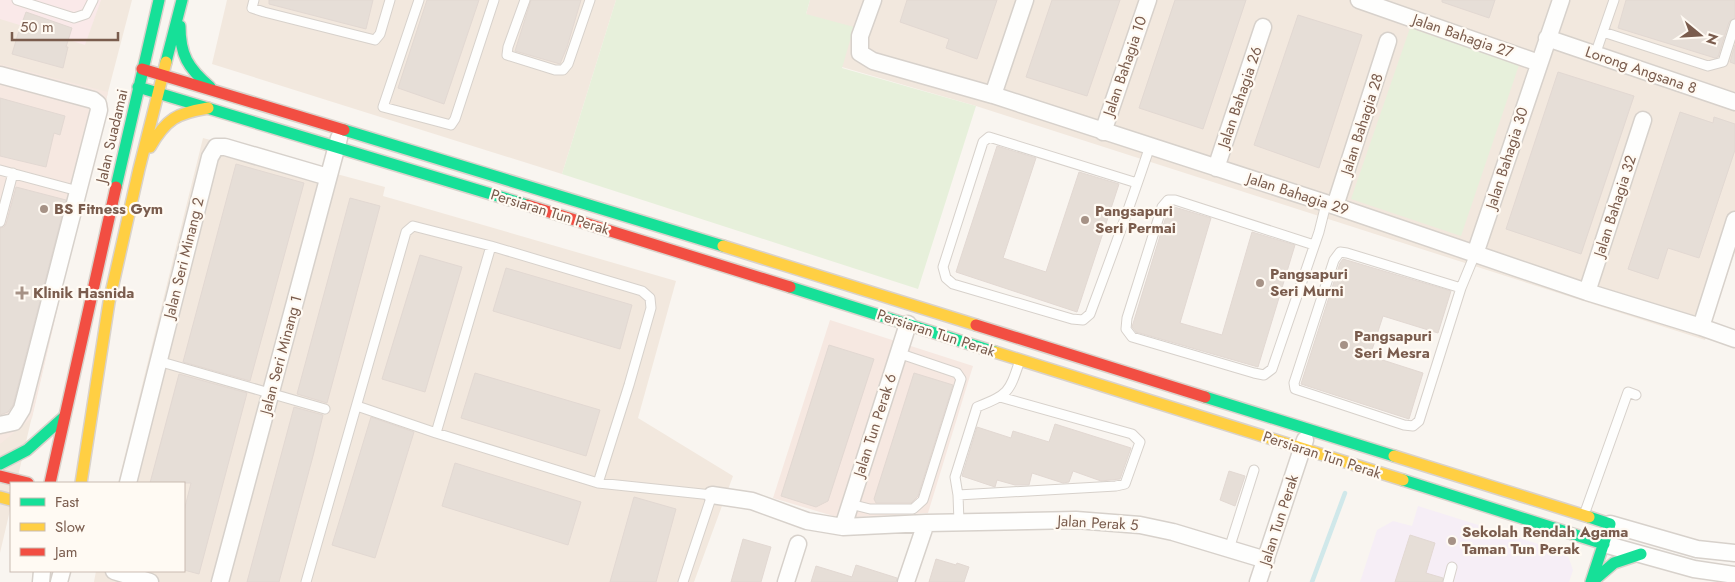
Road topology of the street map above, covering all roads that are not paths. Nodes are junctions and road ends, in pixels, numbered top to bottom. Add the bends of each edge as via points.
1 (17, 0) edge
2 (93, 0) edge
3 (159, 0) edge
4 (254, 0) edge
5 (390, 0) edge
6 (419, 0) edge
7 (494, 0) edge
8 (525, 0) edge
9 (590, 0) edge
10 (873, 0) edge
11 (1025, 0) edge
12 (1148, 0) edge
13 (1360, 0) edge
14 (1561, 0) edge
15 (1614, 0) edge
16 (181, 4) edge
17 (1735, 24) edge
18 (1264, 27) dead end
19 (1603, 32) junction
20 (1547, 38) junction
21 (1388, 41) dead end
22 (1595, 55) junction
23 (1539, 63) junction
24 (142, 69) junction
25 (0, 75) edge
26 (163, 76) junction
27 (138, 87) junction
28 (214, 90) junction
29 (158, 93) junction
30 (993, 95) junction
31 (1735, 102) edge
32 (210, 108) junction
33 (1643, 120) dead end
34 (342, 129) junction
35 (1103, 132) junction
36 (1150, 146) junction
37 (336, 147) junction
38 (1216, 168) junction
39 (139, 169) junction
40 (0, 170) edge
41 (13, 173) junction
42 (328, 177) junction
43 (1137, 183) junction
44 (78, 191) junction
45 (1330, 205) junction
46 (1735, 220) edge
47 (0, 222) edge
48 (1314, 245) junction
49 (491, 246) junction
50 (1476, 254) junction
51 (1462, 288) junction
52 (1587, 292) junction
53 (908, 324) junction
54 (1701, 327) junction
55 (1735, 339) edge
56 (898, 353) junction
57 (1021, 359) junction
58 (158, 361) junction
59 (270, 394) junction
60 (1636, 395) dead end
61 (1000, 398) junction
62 (357, 406) junction
63 (325, 409) dead end
64 (64, 417) junction
65 (0, 426) edge
66 (1308, 430) junction
67 (436, 433) junction
68 (1302, 448) junction
69 (0, 464) edge
70 (1254, 470) dead end
71 (0, 476) edge
72 (24, 482) edge
73 (50, 482) edge
74 (81, 482) edge
75 (128, 482) edge
76 (598, 482) junction
77 (712, 495) junction
78 (958, 496) junction
79 (850, 504) junction
80 (1584, 516) junction
81 (959, 522) junction
82 (926, 523) junction
83 (1610, 524) junction
84 (843, 526) junction
85 (1560, 529) junction
86 (798, 544) dead end
87 (1604, 544) junction
88 (1228, 548) junction
89 (1576, 549) dead end
90 (1735, 553) edge
91 (1641, 554) junction
92 (1266, 560) junction
93 (1452, 567) dead end
94 (1586, 567) dead end
95 (117, 572) edge
96 (1735, 575) edge
97 (150, 582) edge
98 (220, 582) edge
99 (306, 582) edge
100 (683, 582) edge
101 (786, 582) edge
102 (906, 582) edge
103 (1258, 582) edge
104 (1448, 582) edge
105 (1591, 582) edge

1 - 2 lane via 74,18 86,14
3 - 24 street, Jalan Suadamai
4 - 5 lane via 252,8 264,12 374,40 380,34
6 - 7 lane via 383,107 451,125
8 - 9 lane via 507,55 563,70 568,64
10 - 30 street, Jalan Bahagia 29 via 860,36 860,53 873,60
11 - 30 street
12 - 35 street, Jalan Bahagia 10
13 - 23 street, Jalan Bahagia 27
14 - 20 street, Jalan Bahagia 30
15 - 19 lane
16 - 26 street
16 - 28 street via 179,38 182,54 194,75
17 - 19 lane via 1723,62 1708,66
18 - 38 street, Jalan Bahagia 26
19 - 22 lane
20 - 22 street, Lorong Angsana 8
20 - 23 street, Jalan Bahagia 30
21 - 45 street, Jalan Bahagia 28
22 - 31 street, Lorong Angsana 8
23 - 50 street, Jalan Bahagia 30
24 - 26 street, Persiaran Tun Perak
24 - 27 street, Jalan Suadamai
25 - 44 street via 98,104
26 - 28 street, Persiaran Tun Perak
26 - 29 street
27 - 29 street, Persiaran Tun Perak
27 - 64 street, Jalan Suadamai
28 - 34 street, Persiaran Tun Perak
29 - 32 street, Persiaran Tun Perak
29 - 39 street
30 - 35 street, Jalan Bahagia 29
32 - 37 street, Persiaran Tun Perak
32 - 39 street via 187,111 168,121
33 - 52 street, Jalan Bahagia 32
34 - 37 street, Jalan Seri Minang 1
34 - 66 street, Persiaran Tun Perak
35 - 36 street, Jalan Bahagia 29
36 - 38 street, Jalan Bahagia 29
36 - 43 lane
37 - 42 street, Jalan Seri Minang 1
37 - 53 street, Persiaran Tun Perak
38 - 45 street, Jalan Bahagia 29
39 - 74 street via 109,302
40 - 41 lane
41 - 44 lane
41 - 47 lane
42 - 58 street, Jalan Seri Minang 2 via 225,147 216,148 210,157
42 - 59 street, Jalan Seri Minang 1
43 - 43 lane via 1090,314 1083,320 953,284 946,278 943,267 983,142 990,137
44 - 65 street via 22,409 14,422
45 - 48 lane
45 - 50 street, Jalan Bahagia 29
46 - 54 street
48 - 48 lane via 1272,369 1264,375 1132,337 1126,329 1162,207 1168,200
49 - 62 lane via 420,227 413,226 406,232
49 - 67 lane
49 - 76 lane via 642,291 650,298 651,308
50 - 51 lane
50 - 52 street, Jalan Bahagia 29
51 - 51 lane via 1419,421 1413,426 1295,389 1294,383 1334,260 1340,252
52 - 54 street, Jalan Bahagia 29
53 - 56 street, Jalan Tun Perak 6
53 - 57 street, Persiaran Tun Perak
54 - 55 street, Jalan Bahagia 29
56 - 79 street, Jalan Tun Perak 6
56 - 79 lane via 957,372 961,379 923,500 913,509 870,509
57 - 61 lane via 1012,386
57 - 68 street, Persiaran Tun Perak
58 - 59 lane
58 - 75 street, Jalan Seri Minang 2
59 - 63 lane
59 - 98 street, Jalan Seri Minang 1
60 - 80 lane via 1628,392
61 - 78 lane via 977,407 955,477
61 - 78 lane via 1132,434 1140,442 1125,484
62 - 67 lane
62 - 99 lane
64 - 69 street via 27,450
64 - 73 street, Jalan Suadamai
66 - 68 street, Jalan Tun Perak
66 - 80 street, Persiaran Tun Perak
67 - 76 lane
68 - 85 street, Persiaran Tun Perak
68 - 92 street, Jalan Tun Perak
70 - 88 lane
71 - 72 street
76 - 77 lane
77 - 84 street, Jalan Perak 5 via 752,501 807,521
77 - 100 lane
78 - 81 lane
79 - 84 street, Jalan Tun Perak 6
80 - 83 street, Persiaran Tun Perak
81 - 82 street, Jalan Perak 5
81 - 88 street, Jalan Perak 5 via 1076,520 1140,525
82 - 84 street, Jalan Perak 5
82 - 102 street
83 - 87 street
83 - 90 street, Persiaran Tun Perak via 1697,549
85 - 87 street, Persiaran Tun Perak
85 - 89 street
86 - 101 street
87 - 91 street, Persiaran Tun Perak
87 - 105 street
88 - 92 street, Jalan Perak 5
91 - 96 street, Persiaran Tun Perak via 1694,569
91 - 105 street via 1612,563
92 - 103 street, Jalan Tun Perak
93 - 104 lane
94 - 105 street
95 - 97 street

